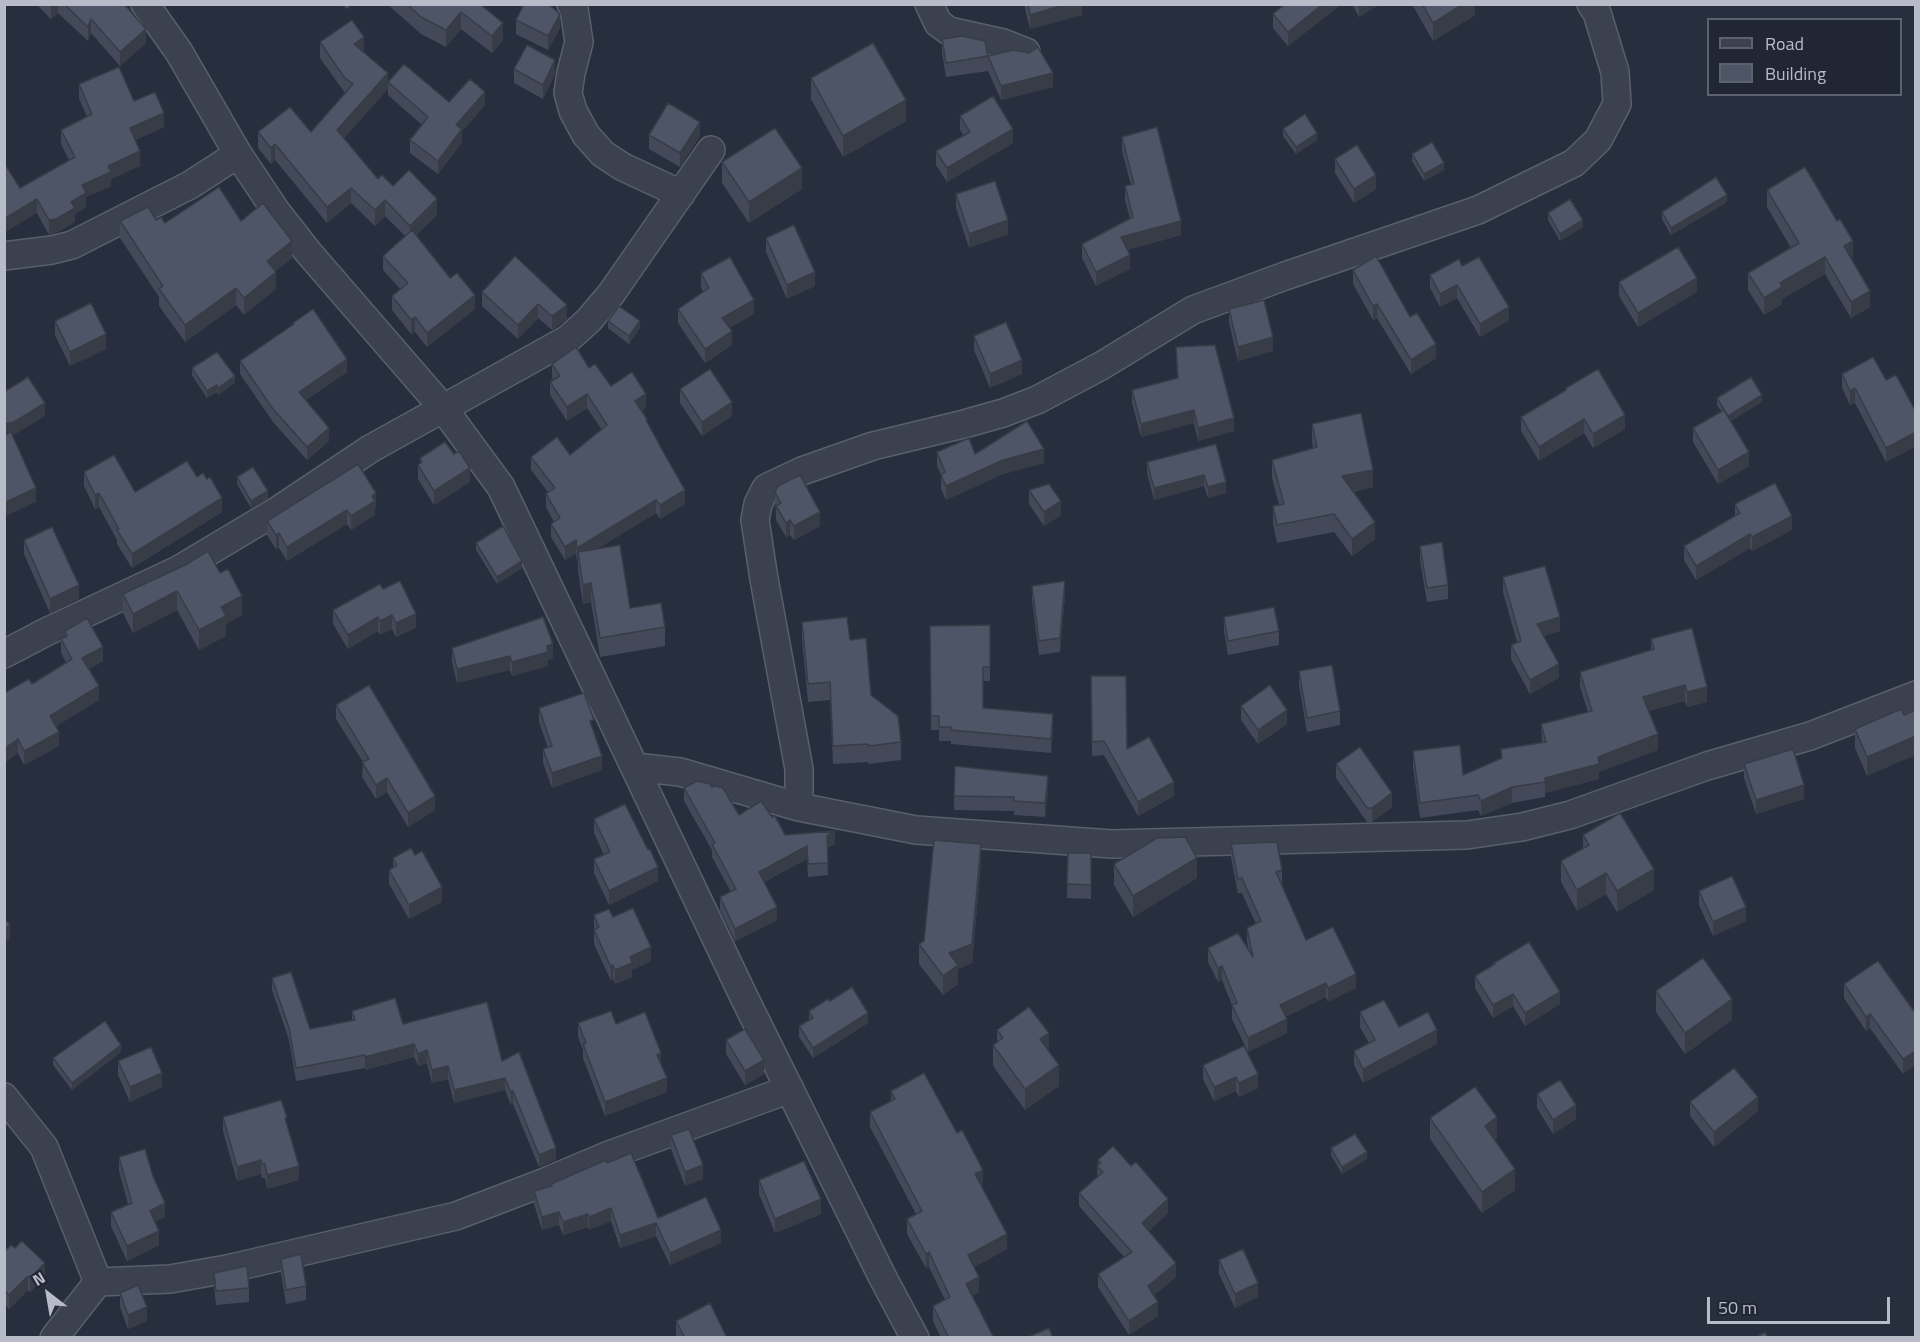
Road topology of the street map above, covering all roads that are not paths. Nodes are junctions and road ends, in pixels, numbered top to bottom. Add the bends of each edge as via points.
1 (145, 4) edge
2 (571, 4) edge
3 (929, 4) edge
4 (1591, 4) edge
5 (1026, 52) edge
6 (711, 150) dead end
7 (238, 154) junction
8 (681, 194) junction
9 (4, 256) edge
10 (443, 408) junction
11 (4, 654) edge
12 (1916, 695) edge
13 (634, 767) junction
14 (799, 807) junction
15 (790, 1089) junction
16 (4, 1097) edge
17 (98, 1282) junction
18 (54, 1338) edge
19 (915, 1338) edge

1 - 7 street via 179,52
2 - 8 street via 579,42 568,93 586,135 603,154 623,167
3 - 5 street via 938,23 949,31
4 - 14 street via 1615,72 1617,104 1598,140 1574,163 1478,210 1193,310 1037,400 964,424 873,446 766,488 755,520 799,769
6 - 8 street
7 - 9 street via 190,185 72,244
7 - 10 street via 308,252
8 - 10 street via 617,286 578,331
10 - 11 street via 370,448 280,509 178,570
10 - 13 street via 501,488
12 - 14 street via 1810,736 1707,766 1570,815 1467,835 1112,844 916,830
13 - 14 street via 680,772
13 - 15 street
15 - 17 street via 456,1216 227,1269 170,1279
15 - 19 street
16 - 17 street via 44,1148
17 - 18 street

